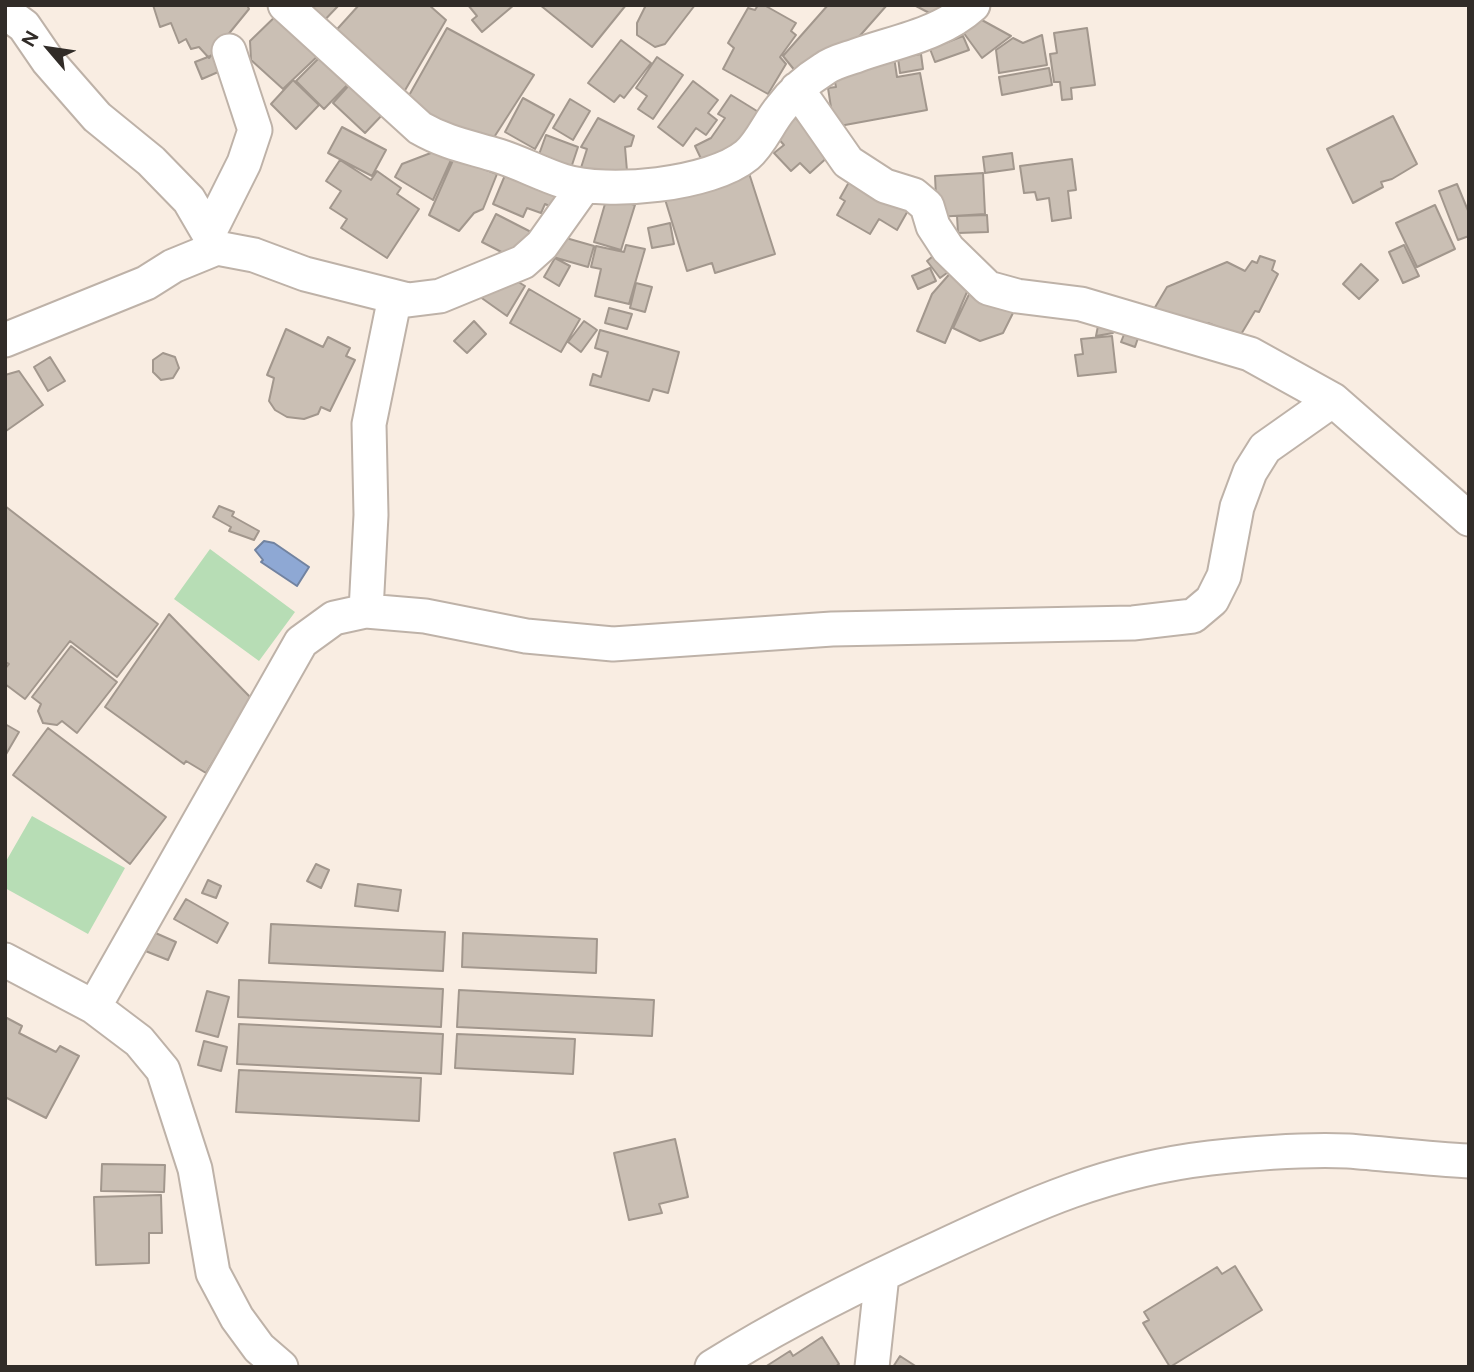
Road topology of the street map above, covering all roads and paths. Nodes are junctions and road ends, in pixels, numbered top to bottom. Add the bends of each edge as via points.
1 (285, 5) edge
2 (973, 5) edge
3 (5, 12) edge
4 (229, 51) dead end
5 (797, 89) junction
6 (584, 186) junction
7 (213, 240) junction
8 (395, 297) junction
9 (5, 340) edge
10 (1333, 400) junction
11 (1469, 519) edge
12 (366, 611) junction
13 (5, 960) edge
14 (94, 1007) junction
15 (1469, 1161) edge
16 (882, 1275) junction
17 (281, 1367) edge
18 (712, 1367) edge
19 (872, 1367) edge

1 - 6 street via 420,128 443,141
2 - 5 street via 928,33 826,67
3 - 7 street via 24,26 97,117 190,200
4 - 7 street via 255,130
5 - 6 street via 749,154 735,163 692,178 626,187
5 - 10 street via 848,162 885,187 914,195 927,206 948,249 988,288 1081,304 1250,354
6 - 8 street via 542,245 523,261 440,296
7 - 8 street via 305,274
7 - 9 street via 146,283
8 - 12 street via 369,424
10 - 11 street
10 - 12 street via 1265,449 1250,472 1237,508 1224,576 1212,600 1193,615 1133,623 832,629 613,644 526,636 425,615
12 - 14 street via 334,618 301,642
13 - 14 street
14 - 17 street via 139,1041 163,1070 195,1169 213,1273 237,1318 259,1348
15 - 16 street via 1346,1151 1211,1158 1155,1166 1054,1195
16 - 18 street via 771,1330
16 - 19 street

